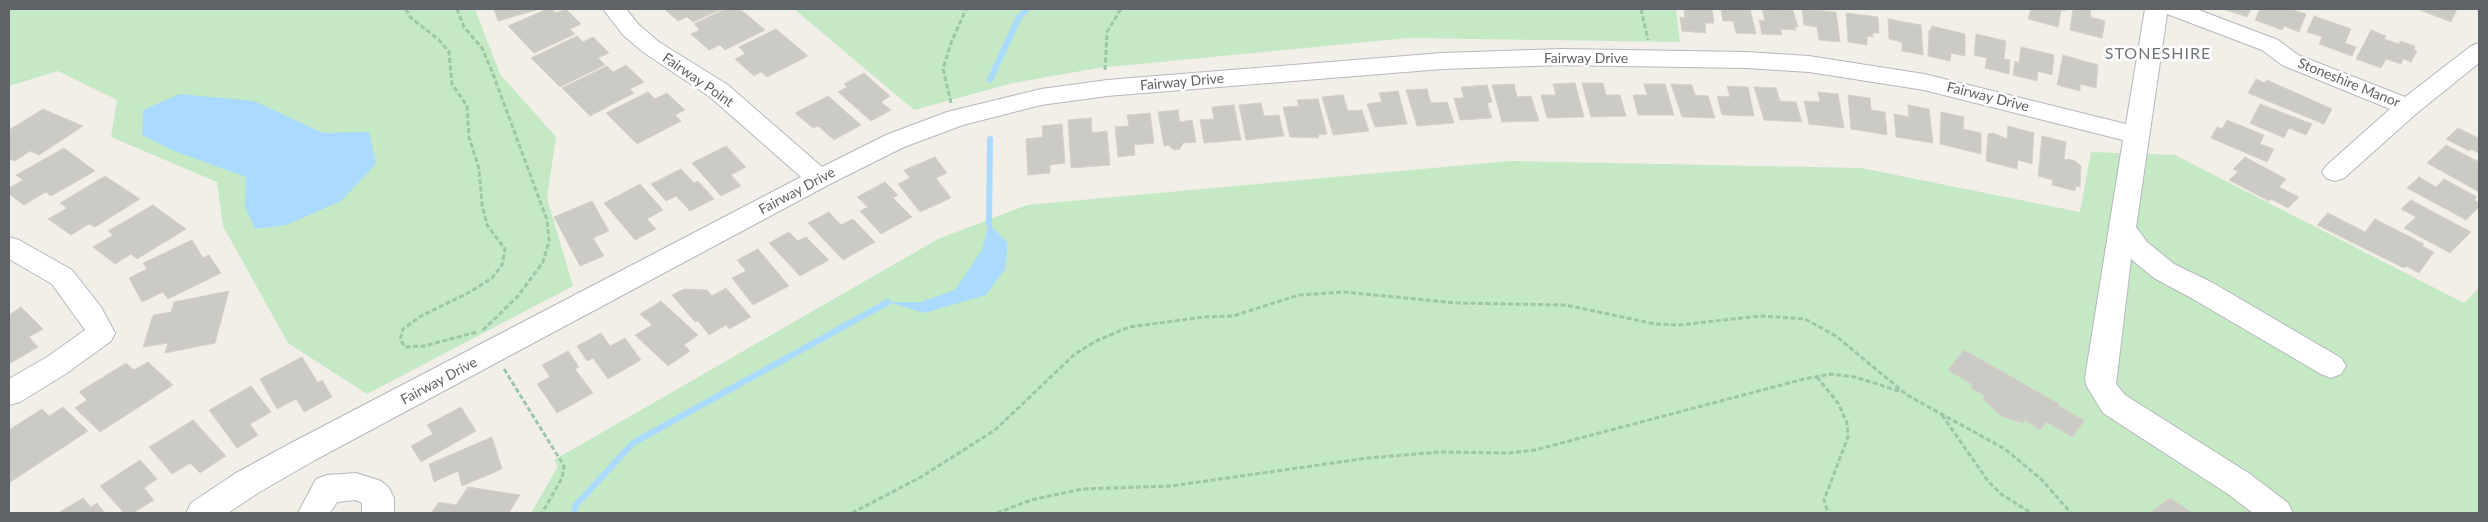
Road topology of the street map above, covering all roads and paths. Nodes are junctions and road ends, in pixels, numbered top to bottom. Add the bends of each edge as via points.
1 (406, 9) edge
2 (457, 9) edge
3 (614, 9) edge
4 (966, 9) edge
5 (1120, 9) edge
6 (1641, 9) edge
7 (2156, 10) edge
8 (1649, 43) dead end
9 (2479, 51) edge
10 (1107, 88) junction
11 (2408, 107) junction
12 (956, 118) junction
13 (2136, 135) junction
14 (2335, 172) dead end
15 (813, 174) junction
16 (2122, 228) junction
17 (9, 248) edge
18 (487, 342) junction
19 (2331, 366) dead end
20 (1817, 376) junction
21 (9, 393) edge
22 (1907, 394) junction
23 (1941, 414) junction
24 (304, 451) junction
25 (320, 501) edge
26 (202, 513) edge
27 (378, 513) edge
28 (542, 513) edge
29 (852, 513) edge
30 (997, 513) edge
31 (1828, 513) edge
32 (2031, 513) edge
33 (2071, 513) edge
34 (2277, 513) edge

1 - 18 path via 410,18 449,52 452,84 467,106 468,138 480,169 487,225 505,249 502,265 492,278 421,316 403,329 400,339 405,347
2 - 18 path via 464,27 482,48 493,74 547,220 549,241 543,262
3 - 15 street, Fairway Point via 651,48 720,91
4 - 12 path via 950,43 943,69
5 - 10 path via 1107,32 1104,74
6 - 8 path
7 - 11 street, Stoneshire Manor via 2271,58 2290,60
7 - 13 street
9 - 11 street, Stoneshire Manor
10 - 12 street, Fairway Drive via 1041,97
10 - 13 street, Fairway Drive via 1442,61 1561,57 1746,60 1809,64 1924,82
11 - 14 street, Stoneshire Manor
12 - 15 street, Fairway Drive
13 - 16 street
15 - 18 street, Fairway Drive
16 - 19 street via 2129,241 2164,271
16 - 34 street via 2100,378 2107,396 2114,404 2239,484
17 - 21 street via 62,277 102,333
18 - 24 street, Fairway Drive
18 - 28 path via 564,466 562,478
20 - 22 path via 1855,376
20 - 30 path via 1535,450 1440,452 1368,458 1171,486 1082,490 1030,500
20 - 31 path via 1838,403 1847,423 1848,436 1824,500
22 - 23 path
22 - 29 path via 1828,330 1805,319 1760,316 1679,325 1655,324 1566,305 1456,303 1318,292 1280,300 1232,316 1129,327 1096,341 1075,354 995,430 921,477
23 - 32 path via 1988,481
23 - 33 path via 2005,449 2041,479
24 - 25 street
24 - 26 street, Fairway Drive via 246,483
25 - 27 street via 356,486 378,498

